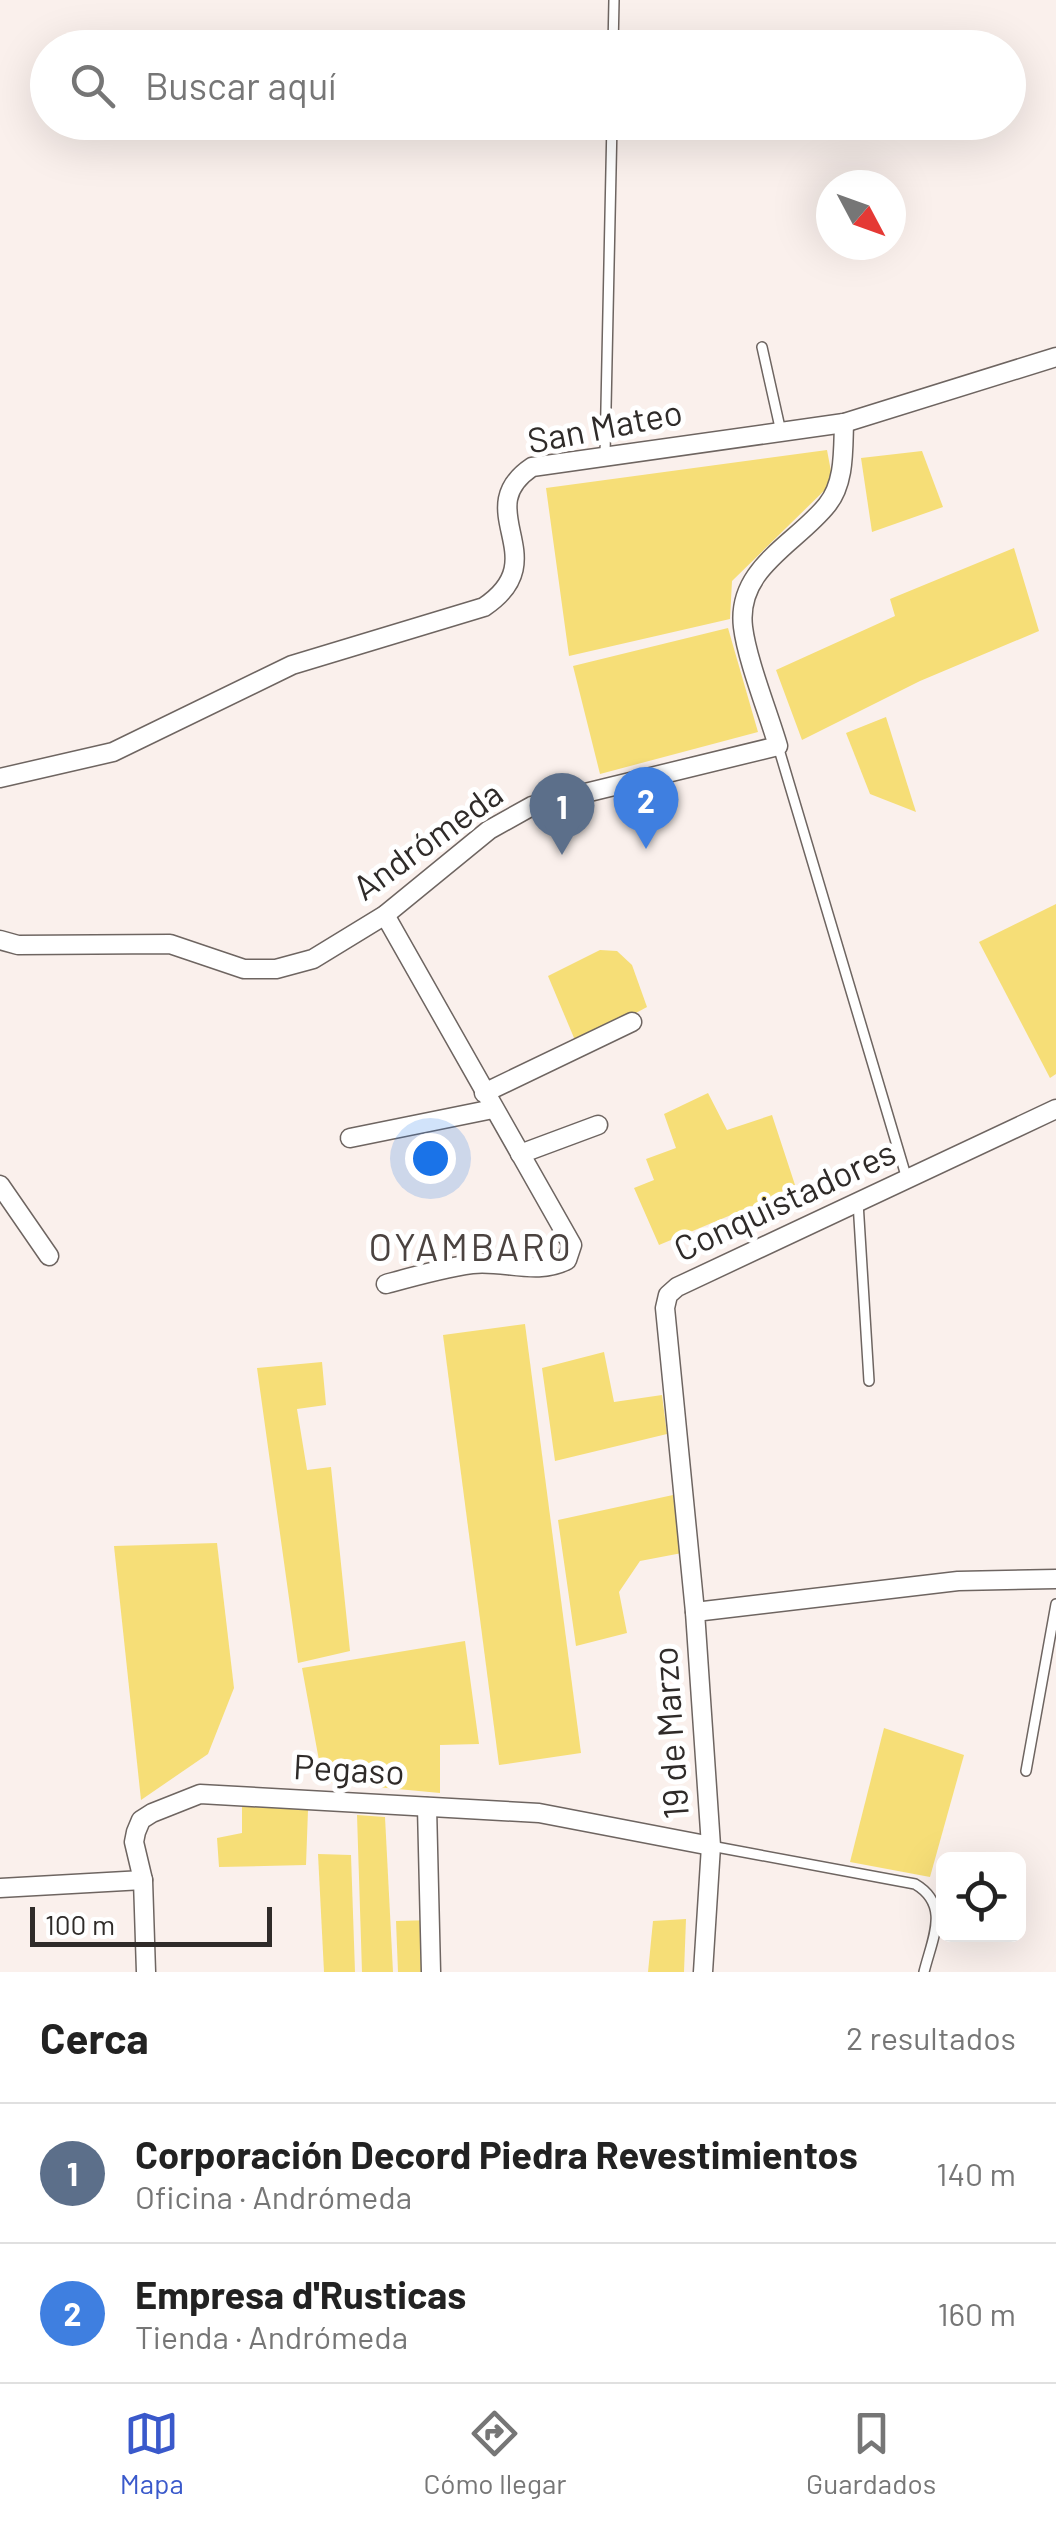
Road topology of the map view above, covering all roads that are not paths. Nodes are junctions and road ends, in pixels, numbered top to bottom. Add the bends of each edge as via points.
1 (614, 0) edge
2 (614, 30) edge
3 (612, 140) edge
4 (762, 347) dead end
5 (1056, 358) edge
6 (844, 423) junction
7 (781, 432) junction
8 (605, 455) junction
9 (778, 746) junction
10 (0, 778) edge
11 (385, 915) junction
12 (0, 940) edge
13 (632, 1022) dead end
14 (488, 1101) junction
15 (1056, 1109) edge
16 (598, 1125) dead end
17 (350, 1138) dead end
18 (520, 1154) junction
19 (906, 1179) junction
20 (0, 1185) edge
21 (858, 1202) junction
22 (49, 1256) dead end
23 (386, 1284) dead end
24 (869, 1381) dead end
25 (1056, 1579) edge
26 (1056, 1604) edge
27 (696, 1612) junction
28 (1026, 1771) dead end
29 (427, 1807) junction
30 (710, 1846) junction
31 (142, 1880) junction
32 (0, 1888) edge
33 (146, 1972) edge
34 (432, 1972) edge
35 (703, 1972) edge
36 (924, 1972) edge

1 - 2 lane
3 - 8 lane
4 - 7 lane
5 - 6 street, San Mateo
6 - 7 street, San Mateo
6 - 9 street via 842,472 829,504 756,574 745,596 743,626
7 - 8 street, San Mateo
8 - 10 street, San Mateo via 532,467 514,480 508,499 514,578 484,607 292,665 113,752
9 - 11 street, Andrómeda via 532,806 490,830
9 - 19 lane
11 - 12 street, Andrómeda via 313,959 276,969 244,969 170,944
11 - 14 street
13 - 14 street
14 - 17 street
14 - 18 street
15 - 19 street, Conquistadores
16 - 18 street
18 - 23 street via 572,1245 567,1260 555,1267 477,1263
19 - 21 street, Conquistadores
20 - 22 street
21 - 24 lane
21 - 27 street, Conquistadores via 668,1295
25 - 27 street, 19 de Marzo via 958,1581
26 - 28 lane
27 - 30 street, 19 de Marzo
29 - 30 street, Pegaso via 538,1813
29 - 31 street, Pegaso via 200,1794 141,1820 134,1842
29 - 34 street
30 - 35 street, 19 de Marzo
30 - 36 lane via 915,1884 936,1906
31 - 32 street
31 - 33 street, Pegaso

